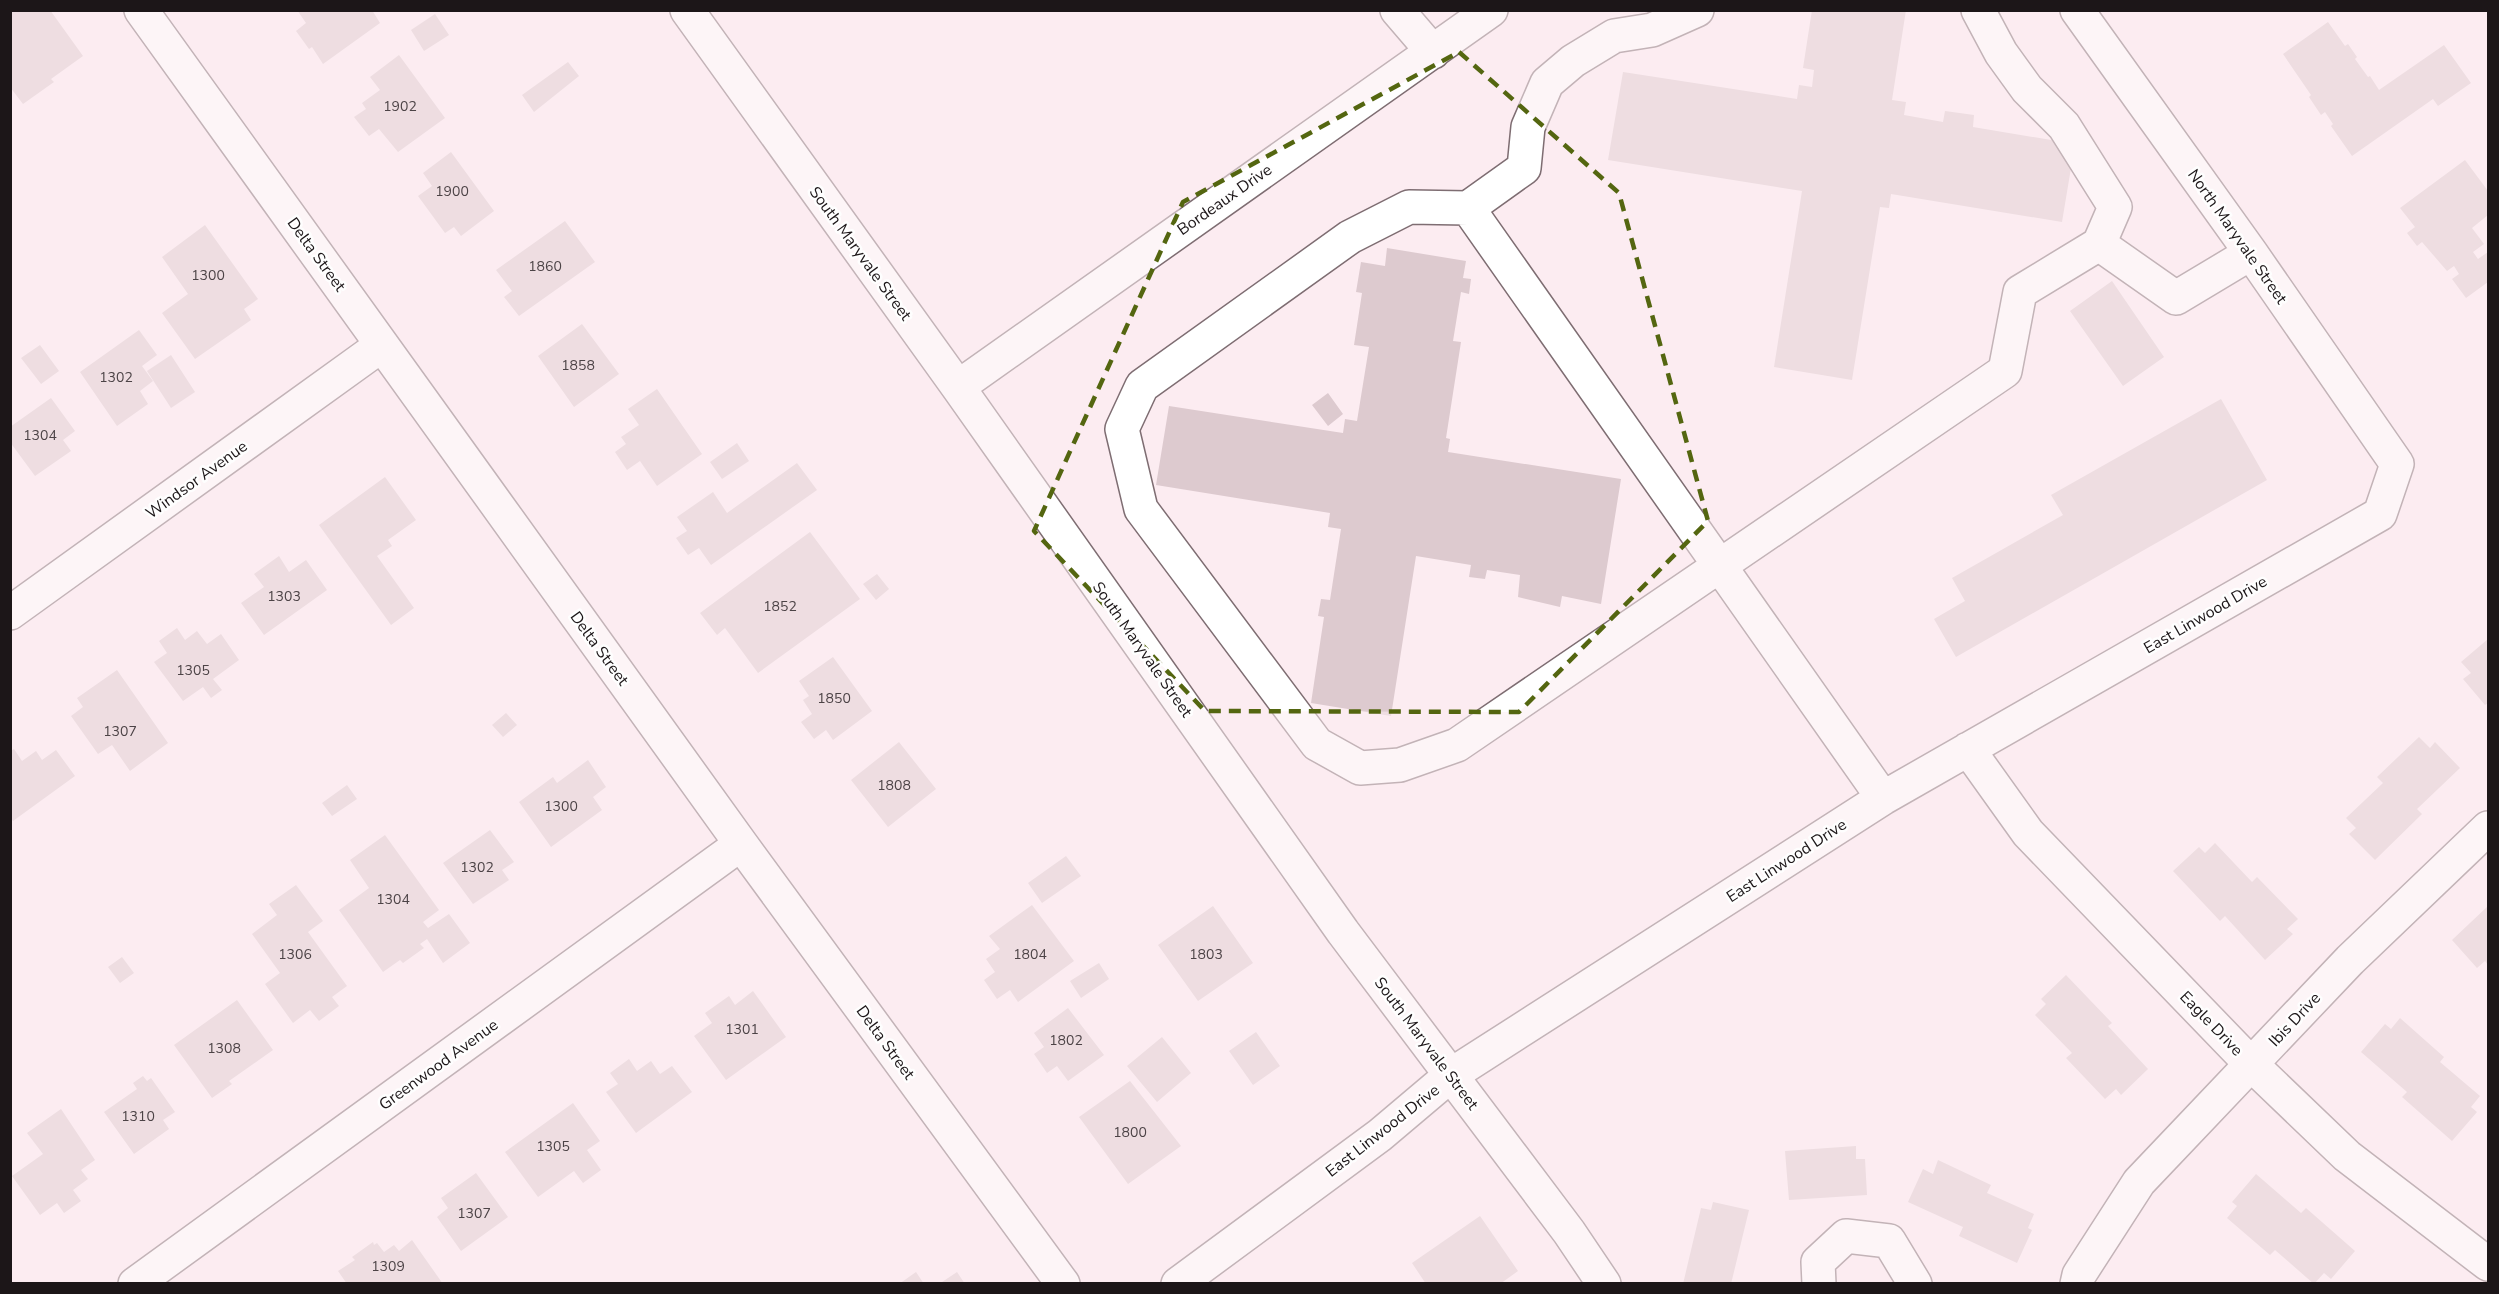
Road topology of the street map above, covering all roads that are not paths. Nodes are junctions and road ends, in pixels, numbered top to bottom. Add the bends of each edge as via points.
1 (141, 10) edge
2 (687, 10) edge
3 (1397, 10) edge
4 (1491, 10) edge
5 (1697, 10) edge
6 (1978, 10) edge
7 (2077, 10) edge
8 (1433, 52) junction
9 (1468, 208) junction
10 (2099, 244) junction
11 (2251, 253) junction
12 (382, 345) junction
13 (958, 387) junction
14 (2397, 464) joint
15 (1720, 565) junction
16 (10, 614) edge
17 (1968, 749) junction
18 (1883, 798) junction
19 (2488, 828) edge
20 (741, 844) junction
21 (2252, 1064) junction
22 (1451, 1075) junction
23 (2488, 1264) edge
24 (135, 1284) edge
25 (1063, 1284) edge
26 (1178, 1284) edge
27 (1604, 1284) edge
28 (1819, 1284) edge
29 (1915, 1284) edge
30 (2077, 1284) edge

1 - 12 street, Delta Street
2 - 13 street, South Maryvale Street
3 - 8 street
4 - 8 street, Bordeaux Drive
5 - 9 street via 1652,30 1614,36 1573,61 1547,83 1528,127 1524,168
6 - 10 street via 2001,53 2027,89 2064,126 2115,207
7 - 11 street, North Maryvale Street
8 - 13 street, Bordeaux Drive
9 - 15 street
9 - 15 street via 1409,207 1350,237 1142,386 1122,429 1140,508 1317,744 1360,768 1400,765 1457,745
10 - 11 street via 2176,298
10 - 15 street via 2020,292 2005,371
11 - 14 street, North Maryvale Street
12 - 16 street, Windsor Avenue
12 - 20 street, Delta Street
13 - 22 street, South Maryvale Street via 1343,932
14 - 17 street, East Linwood Drive via 2380,514
15 - 18 street
17 - 18 street, East Linwood Drive
17 - 21 street, Eagle Drive via 2028,833
18 - 22 street, East Linwood Drive
19 - 21 street, Ibis Drive via 2350,960
20 - 24 street, Greenwood Avenue
20 - 25 street, Delta Street
21 - 23 street, Eagle Drive via 2347,1156
21 - 30 street, Ibis Drive via 2139,1182
22 - 26 street, East Linwood Drive via 1380,1135
22 - 27 street, South Maryvale Street
28 - 29 street via 1818,1262 1846,1236 1889,1241

